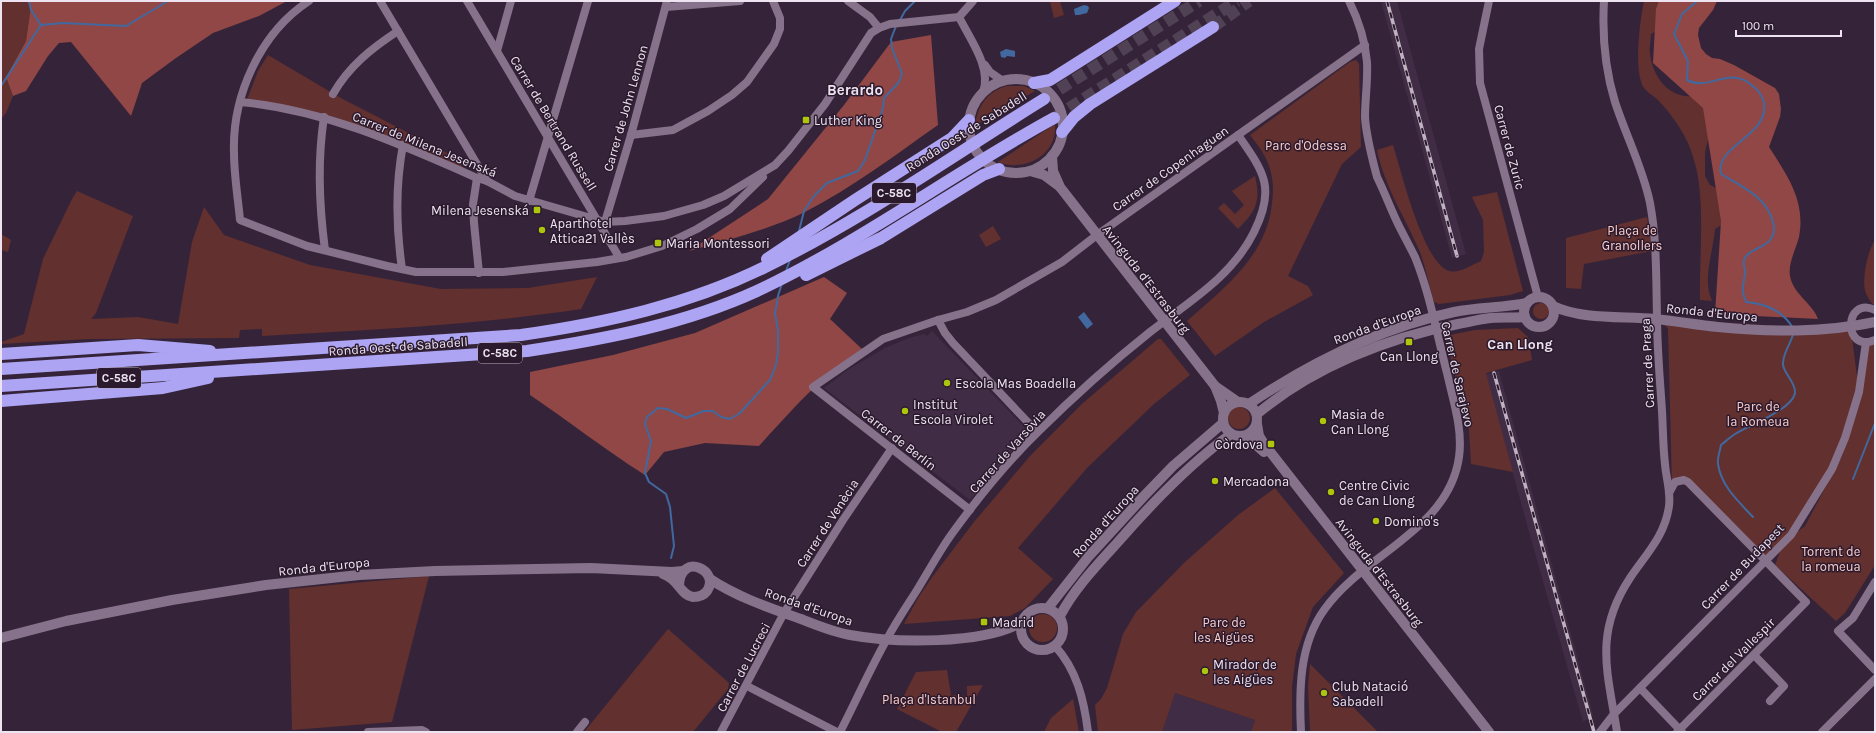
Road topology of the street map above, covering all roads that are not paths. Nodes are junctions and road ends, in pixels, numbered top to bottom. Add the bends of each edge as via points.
1 (308, 1) edge
2 (380, 1) edge
3 (467, 1) edge
4 (511, 1) edge
5 (588, 1) edge
6 (740, 1) edge
7 (773, 1) edge
8 (848, 1) edge
9 (973, 1) edge
10 (1175, 1) edge
11 (1349, 1) edge
12 (1489, 1) edge
13 (1604, 1) edge
14 (666, 4) edge
15 (959, 17) junction
16 (1213, 27) tunnel mouth
17 (879, 28) junction
18 (398, 31) junction
19 (1365, 45) junction
20 (497, 50) junction
21 (978, 56) junction
22 (1003, 81) junction
23 (1040, 90) junction
24 (983, 92) junction
25 (333, 94) dead end
26 (240, 102) junction
27 (324, 117) junction
28 (1058, 118) junction
29 (970, 125) junction
30 (1062, 132) junction
31 (631, 135) junction
32 (1238, 135) junction
33 (549, 136) junction
34 (403, 146) junction
35 (1052, 156) junction
36 (775, 165) junction
37 (995, 168) junction
38 (1030, 170) junction
39 (477, 178) junction
40 (487, 181) junction
41 (1060, 188) junction
42 (529, 201) junction
43 (602, 221) junction
44 (1097, 235) junction
45 (325, 250) junction
46 (620, 257) junction
47 (402, 269) junction
48 (479, 273) junction
49 (740, 278) junction
50 (755, 291) junction
51 (1538, 296) junction
52 (1527, 303) junction
53 (1554, 306) junction
54 (1875, 310) edge
55 (1572, 313) junction
56 (1433, 317) junction
57 (1525, 317) junction
58 (1657, 319) junction
59 (938, 320) junction
60 (1552, 321) junction
61 (1164, 322) junction
62 (1875, 322) edge
63 (1850, 327) junction
64 (1435, 328) junction
65 (1875, 340) edge
66 (1866, 342) junction
67 (1, 354) edge
68 (227, 355) junction
69 (1, 369) edge
70 (236, 370) junction
71 (1, 386) edge
72 (1215, 386) junction
73 (813, 387) joint
74 (1, 401) edge
75 (1238, 402) junction
76 (1249, 404) junction
77 (1223, 418) junction
78 (1257, 419) junction
79 (1037, 432) junction
80 (1231, 434) junction
81 (1246, 436) junction
82 (892, 448) junction
83 (1669, 494) junction
84 (970, 510) junction
85 (1766, 561) junction
86 (683, 571) junction
87 (1360, 571) junction
88 (655, 572) junction
89 (710, 579) junction
90 (1875, 582) edge
91 (679, 585) junction
92 (706, 592) junction
93 (731, 592) junction
94 (1873, 592) edge
95 (1048, 608) junction
96 (784, 613) junction
97 (1060, 616) junction
98 (1022, 622) junction
99 (1000, 632) junction
100 (1023, 637) junction
101 (1, 638) edge
102 (887, 639) junction
103 (1055, 646) junction
104 (1754, 655) junction
105 (1875, 670) edge
106 (1875, 679) edge
107 (747, 686) junction
108 (1640, 688) junction
109 (1770, 701) dead end
110 (1614, 714) junction
111 (585, 722) dead end
112 (425, 731) edge
113 (1680, 731) edge
114 (368, 732) edge
115 (577, 732) edge
116 (721, 732) edge
117 (839, 732) edge
118 (1088, 732) edge
119 (1301, 732) edge
120 (1483, 732) edge
121 (1488, 732) edge
122 (1600, 732) edge
123 (1617, 732) edge
124 (1822, 732) edge

1 - 26 street via 262,48
2 - 18 street
3 - 20 street, Carrer de Bertrand Russell
4 - 20 street
5 - 33 street
6 - 14 street
7 - 31 street via 780,18 780,29 774,44 747,82 708,111 673,130
8 - 17 street via 870,17
9 - 15 street
10 - 23 highway, Ronda Oest de Sabadell via 1042,82
11 - 19 street, Carrer de Sarajevo via 1362,30
12 - 51 street, Carrer de Zuric via 1479,50 1480,83
13 - 58 street, Carrer de Praga via 1602,31 1615,101 1650,203 1655,244
14 - 31 street, Carrer de John Lennon
15 - 17 street via 890,24
15 - 21 street
16 - 30 highway via 1090,104 1074,117
17 - 36 street via 871,33 825,104
18 - 25 street via 358,61
18 - 40 street
19 - 32 street, Carrer de Copenhaguen
19 - 56 street, Carrer de Sarajevo via 1366,118 1374,165 1415,257
20 - 33 street, Carrer de Bertrand Russell
21 - 22 street via 990,72
21 - 24 street via 985,74 986,84
22 - 23 street via 1014,79
22 - 24 street
23 - 28 street via 1056,103
23 - 49 highway, Ronda Oest de Sabadell / C-58C via 823,236
24 - 29 street via 976,101
26 - 27 street, Carrer de Milena Jesenská via 268,104
26 - 45 street via 236,116 234,153 240,220 278,236
27 - 34 street, Carrer de Milena Jesenská
27 - 45 street via 318,167
28 - 30 street
28 - 50 highway, Ronda Oest de Sabadell / C-58C via 1010,142 831,252
29 - 37 street via 973,145 979,156
29 - 49 highway
30 - 35 street via 1060,143
31 - 43 street, Carrer de John Lennon
32 - 44 street, Carrer de Copenhaguen
32 - 61 street, Carrer de Varsòvia via 1264,176 1267,193 1262,213 1245,246 1220,276 1200,296
33 - 42 street
33 - 43 street, Carrer de Bertrand Russell
34 - 39 street, Carrer de Milena Jesenská
34 - 47 street via 396,200
35 - 38 street via 1042,165
35 - 41 street, Avinguda d'Estrasburg via 1053,171
36 - 43 street, Carrer de Milena Jesenská via 724,196 703,205 664,216
36 - 46 street via 730,209 697,230 662,246
37 - 38 street via 1018,173
37 - 50 highway via 852,253 797,279
38 - 41 street, Avinguda d'Estrasburg via 1044,175
39 - 40 street, Carrer de Milena Jesenská
39 - 48 street via 474,223
40 - 42 street, Carrer de Milena Jesenská
41 - 44 street, Avinguda d'Estrasburg
42 - 43 street, Carrer de Milena Jesenská
43 - 46 street, Carrer de Bertrand Russell
44 - 59 street, Carrer de Copenhaguen via 1062,262 1012,291 967,312
44 - 61 street, Avinguda d'Estrasburg
45 - 47 street
46 - 48 street via 544,269
47 - 48 street via 416,272
49 - 68 highway, Ronda Oest de Sabadell / C-58C via 684,300 637,314 571,328 463,340
50 - 70 highway, Ronda Oest de Sabadell / C-58C via 643,329 527,351
51 - 52 street, Ronda d'Europa
51 - 53 street, Ronda d'Europa via 1547,298
52 - 56 street, Ronda d'Europa via 1491,306
52 - 57 street
53 - 55 street, Ronda d'Europa
53 - 60 street via 1555,314
54 - 63 street via 1860,309 1853,315
55 - 58 street, Ronda d'Europa
55 - 60 street, Ronda d'Europa via 1559,316
56 - 64 street, Carrer de Sarajevo
56 - 76 street, Ronda d'Europa via 1340,350 1300,371
57 - 60 street, Ronda d'Europa via 1530,325 1540,328
57 - 64 street, Ronda d'Europa via 1490,318
58 - 63 street, Ronda d'Europa via 1748,329 1798,331
58 - 83 street, Carrer de Praga
59 - 73 street, Carrer de Copenhaguen via 883,339
59 - 79 street via 952,343
61 - 72 street, Avinguda d'Estrasburg
61 - 79 street, Carrer de Varsòvia
62 - 63 street, Ronda d'Europa
63 - 66 street via 1855,337
64 - 78 street, Ronda d'Europa via 1344,360 1305,380
64 - 87 street, Carrer de Sarajevo via 1460,435 1455,475 1444,498 1423,523
65 - 66 street
66 - 85 street, Carrer de Budapest via 1859,392 1845,438 1832,469 1791,535
67 - 68 highway via 138,345 201,349
68 - 69 highway, Ronda Oest de Sabadell / C-58C
70 - 71 highway, Ronda Oest de Sabadell / C-58C
70 - 74 highway via 163,388
72 - 75 street, Avinguda d'Estrasburg
72 - 77 street, Avinguda d'Estrasburg via 1221,401
73 - 82 street, Carrer de Berlín
75 - 76 street
75 - 77 street via 1229,405
76 - 78 street via 1255,409
77 - 80 street via 1226,430
77 - 95 street, Ronda d'Europa via 1144,496 1089,556
78 - 81 street via 1253,432
78 - 87 street, Avinguda d'Estrasburg via 1259,436 1264,444
79 - 84 street, Carrer de Varsòvia via 993,480
80 - 81 street
80 - 97 street, Ronda d'Europa via 1144,513 1097,564
81 - 87 street, Avinguda d'Estrasburg via 1272,461
82 - 84 street, Carrer de Berlín
82 - 96 street, Carrer de Venècia
83 - 85 street via 1675,482 1688,482
83 - 110 street, Carrer de Praga via 1663,529 1629,580 1614,611 1606,636 1605,663
84 - 102 street, Carrer de Varsòvia via 951,535
85 - 104 street, Carrer del Vallespir via 1806,602
85 - 108 street, Carrer de Budapest
86 - 88 street, Ronda d'Europa
86 - 89 street, Ronda d'Europa via 693,566 699,567 706,571
86 - 91 street
87 - 119 street, Carrer de Sarajevo via 1341,588 1323,611 1310,640 1302,675
87 - 120 street, Avinguda d'Estrasburg
87 - 121 street, Avinguda d'Estrasburg
88 - 91 street, Ronda d'Europa via 670,576
88 - 101 street, Ronda d'Europa via 591,568 359,575 266,585 172,600 66,621
89 - 92 street
89 - 93 street, Ronda d'Europa
90 - 94 street
91 - 92 street, Ronda d'Europa via 688,596 695,597
92 - 93 street, Ronda d'Europa
93 - 96 street, Ronda d'Europa
94 - 105 street via 1853,618 1838,631
95 - 97 street
95 - 98 street, Ronda d'Europa via 1035,609 1025,616
96 - 102 street, Ronda d'Europa via 849,635
96 - 107 street, Carrer de Lucreci
97 - 103 street via 1064,629
98 - 99 street, Ronda d'Europa
98 - 100 street
99 - 100 street, Ronda d'Europa
99 - 102 street, Ronda d'Europa via 923,641
100 - 103 street, Ronda d'Europa via 1036,649 1049,649
102 - 117 street, Carrer de Varsòvia
103 - 118 street via 1072,670 1081,691
104 - 109 street via 1784,686
104 - 113 street, Carrer del Vallespir
106 - 124 street
107 - 116 street, Carrer de Lucreci
107 - 117 street
108 - 110 street, Carrer de Budapest
108 - 113 street
110 - 122 street, Carrer de Budapest
110 - 123 street, Carrer de Praga
111 - 115 street
112 - 114 street

